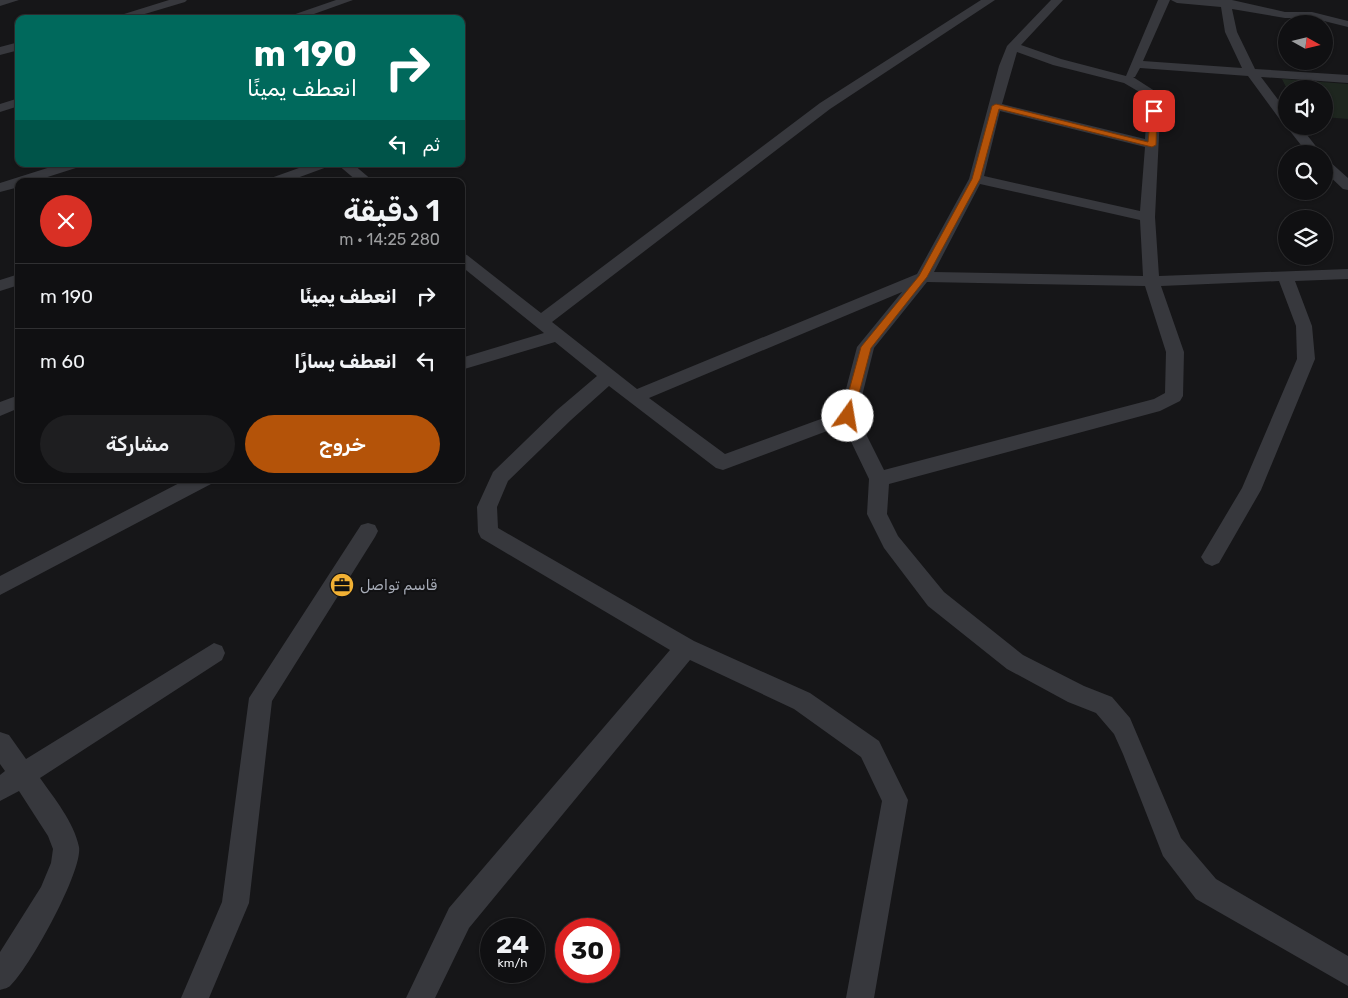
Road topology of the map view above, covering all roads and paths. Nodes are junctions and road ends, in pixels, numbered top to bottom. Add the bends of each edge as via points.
1 (12, 0) edge
2 (181, 0) edge
3 (348, 0) edge
4 (989, 0) edge
5 (1057, 0) edge
6 (1164, 0) edge
7 (1177, 0) edge
8 (1226, 2) edge
9 (0, 3) edge
10 (156, 3) edge
11 (124, 15) edge
12 (170, 15) edge
13 (300, 15) edge
14 (1348, 24) edge
15 (1013, 46) junction
16 (15, 47) edge
17 (0, 51) edge
18 (1136, 64) junction
19 (1250, 73) junction
20 (1128, 80) junction
21 (1348, 80) edge
22 (15, 103) edge
23 (996, 106) junction
24 (0, 108) edge
25 (1278, 108) edge
26 (1300, 135) edge
27 (1152, 145) junction
28 (1308, 145) edge
29 (65, 167) edge
30 (314, 167) edge
31 (348, 167) edge
32 (1333, 172) edge
33 (32, 178) edge
34 (284, 178) edge
35 (362, 178) edge
36 (976, 179) junction
37 (15, 184) edge
38 (1348, 186) edge
39 (0, 188) edge
40 (1147, 218) junction
41 (465, 261) edge
42 (1348, 274) edge
43 (923, 277) junction
44 (1285, 277) junction
45 (15, 280) edge
46 (1151, 281) junction
47 (0, 286) edge
48 (541, 322) junction
49 (556, 335) junction
50 (465, 363) edge
51 (609, 376) junction
52 (635, 397) junction
53 (15, 403) edge
54 (0, 409) edge
55 (848, 416) junction
56 (879, 479) junction
57 (196, 483) edge
58 (368, 531) dead end
59 (1212, 557) dead end
60 (0, 586) edge
61 (686, 648) junction
62 (214, 653) dead end
63 (0, 743) edge
64 (23, 776) junction
65 (0, 789) edge
66 (1348, 972) edge
67 (0, 976) edge
68 (194, 998) edge
69 (420, 998) edge
70 (860, 998) edge

1 - 9 street
2 - 10 street
3 - 13 street
4 - 48 street via 825,106
5 - 15 street
6 - 18 street
7 - 8 street
8 - 14 street
8 - 19 street via 1233,36
10 - 11 street
10 - 12 street
15 - 20 street via 1057,62
15 - 23 street
16 - 17 street
18 - 19 street
18 - 20 street
19 - 21 street
19 - 25 street
20 - 27 street via 1156,95
22 - 24 street
23 - 27 street
23 - 36 street
26 - 28 street
27 - 40 street
29 - 33 street
30 - 34 street
31 - 35 street
32 - 38 street
36 - 40 street
36 - 43 street
37 - 39 street
40 - 46 street
41 - 48 street
42 - 44 street
43 - 46 street
43 - 52 street
43 - 55 street via 866,347
44 - 46 street
44 - 59 street via 1304,326 1306,359 1251,490
45 - 47 street
46 - 56 street via 1175,352 1174,396 1160,404
48 - 49 street
49 - 50 street
49 - 51 street
51 - 52 street
51 - 61 street via 564,414 500,477 487,507 488,532
52 - 55 street via 722,462
53 - 54 street
55 - 56 street
56 - 66 street via 877,514 891,542 936,599 1015,662 1104,705 1122,726 1172,847 1206,889
57 - 60 street
58 - 68 street via 261,698 235,903
61 - 69 street via 459,918
61 - 70 street via 802,701 870,749 896,800
62 - 64 street
63 - 64 street
64 - 65 street
64 - 67 street via 52,818 66,848 62,877

